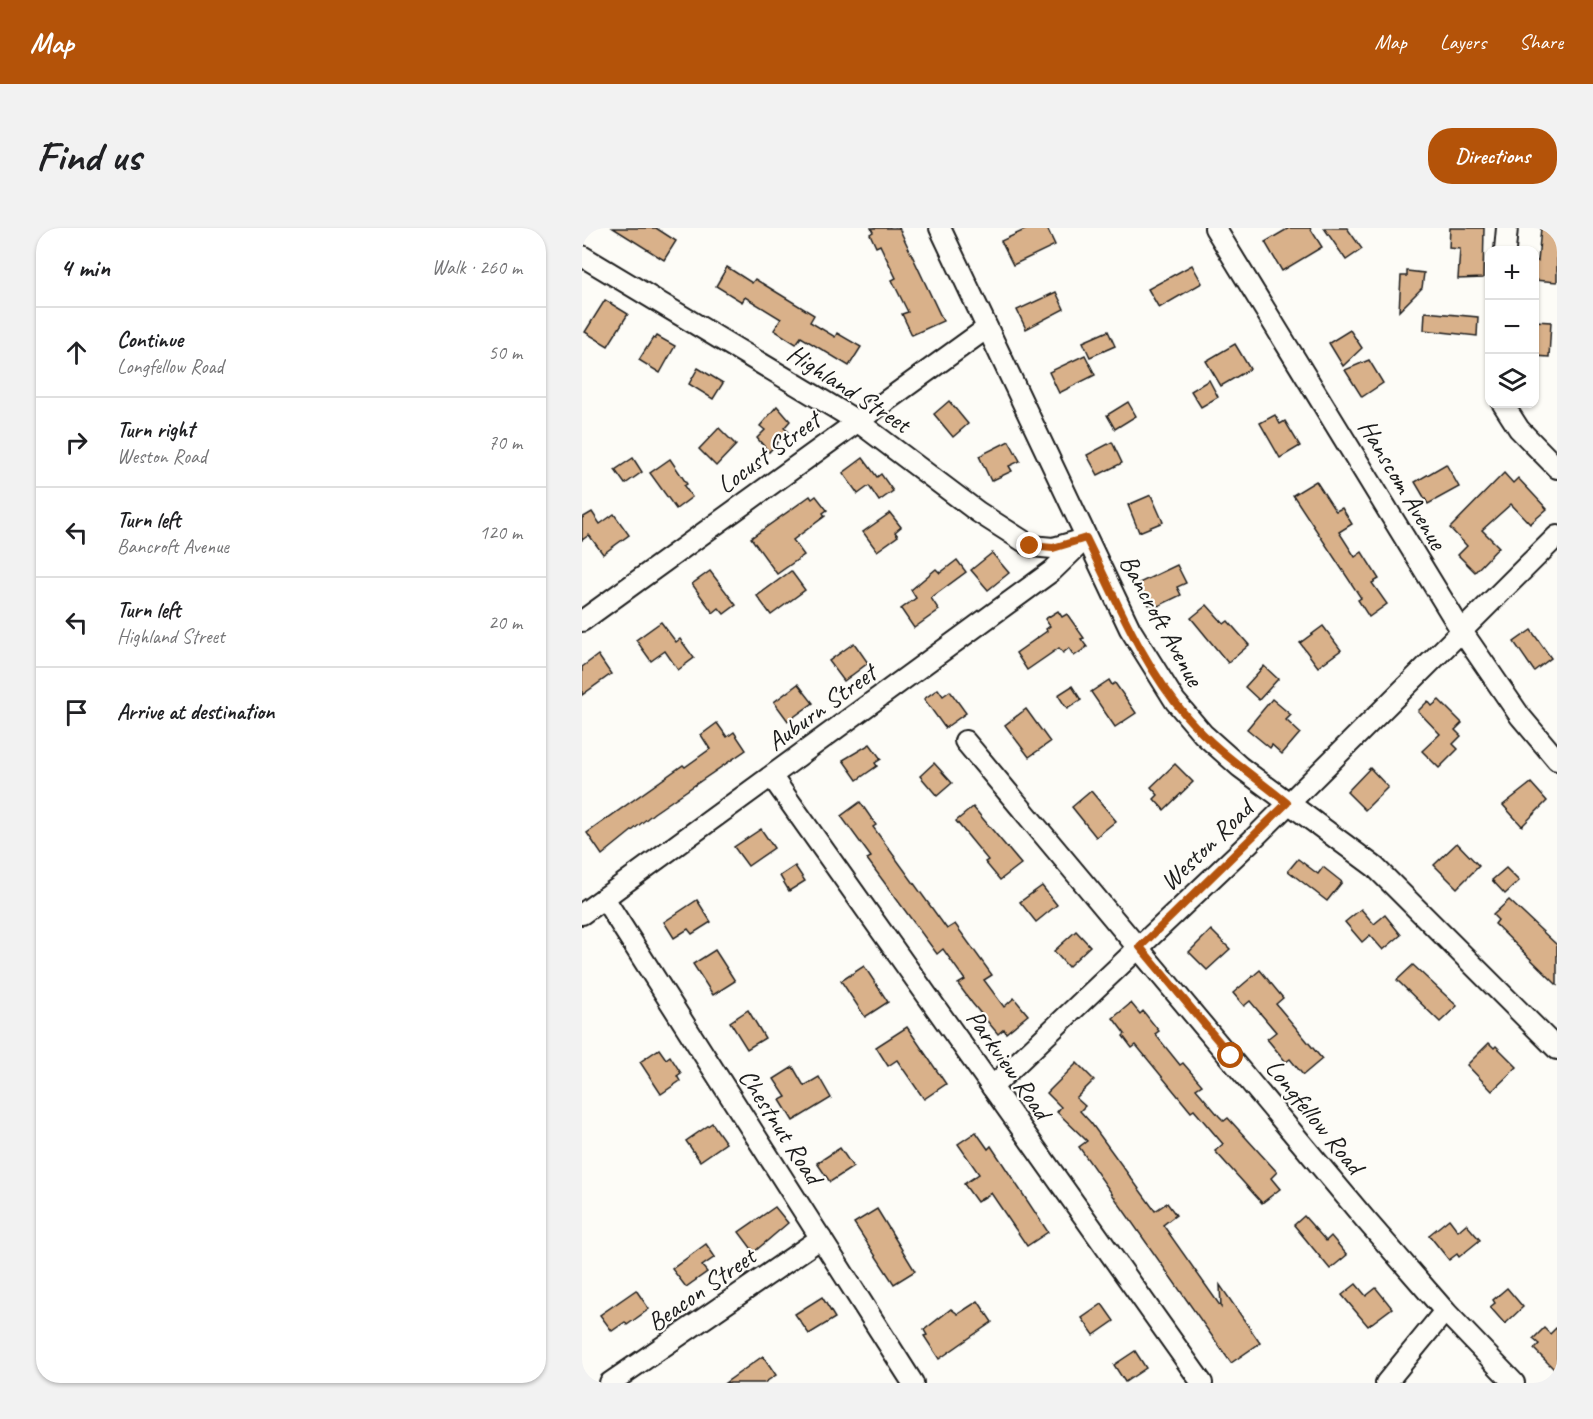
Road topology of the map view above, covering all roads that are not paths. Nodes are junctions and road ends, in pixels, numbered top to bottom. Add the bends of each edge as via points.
1 (940, 228) edge
2 (1215, 228) edge
3 (1507, 228) edge
4 (1505, 246) edge
5 (586, 263) edge
6 (987, 328) junction
7 (1506, 408) edge
8 (857, 421) junction
9 (1557, 468) edge
10 (1557, 536) edge
11 (1086, 538) junction
12 (582, 621) edge
13 (1461, 630) junction
14 (964, 741) dead end
15 (1557, 760) edge
16 (772, 777) junction
17 (1287, 803) junction
18 (604, 898) junction
19 (582, 914) edge
20 (1140, 947) junction
21 (1557, 1049) edge
22 (992, 1087) junction
23 (821, 1238) junction
24 (1445, 1311) junction
25 (610, 1383) edge
26 (913, 1383) edge
27 (1202, 1383) edge
28 (1386, 1383) edge
29 (1514, 1383) edge

1 - 6 street, Bancroft Avenue
2 - 13 street, Hanscom Avenue
3 - 4 street
5 - 8 street, Highland Street
6 - 8 street, Locust Street
6 - 11 street, Bancroft Avenue
7 - 9 street via 1519,429
8 - 11 street, Highland Street via 1030,546 1053,548
8 - 12 street, Locust Street
10 - 13 street, Weston Road
11 - 16 street, Auburn Street via 1053,571
11 - 17 street, Bancroft Avenue via 1130,628 1175,701 1223,753
13 - 15 street, Hanscom Avenue via 1520,716
13 - 17 street, Weston Road
14 - 20 street, Longfellow Road
16 - 18 street, Auburn Street
16 - 22 street, Parkview Road
17 - 20 street, Weston Road
17 - 21 street, Bancroft Avenue via 1375,867
18 - 19 street, Auburn Street
18 - 23 street, Chestnut Road
20 - 22 street, Weston Road
20 - 24 street, Longfellow Road
22 - 27 street, Parkview Road
23 - 25 street, Beacon Street
23 - 26 street, Chestnut Road
24 - 28 street
24 - 29 street, Longfellow Road

